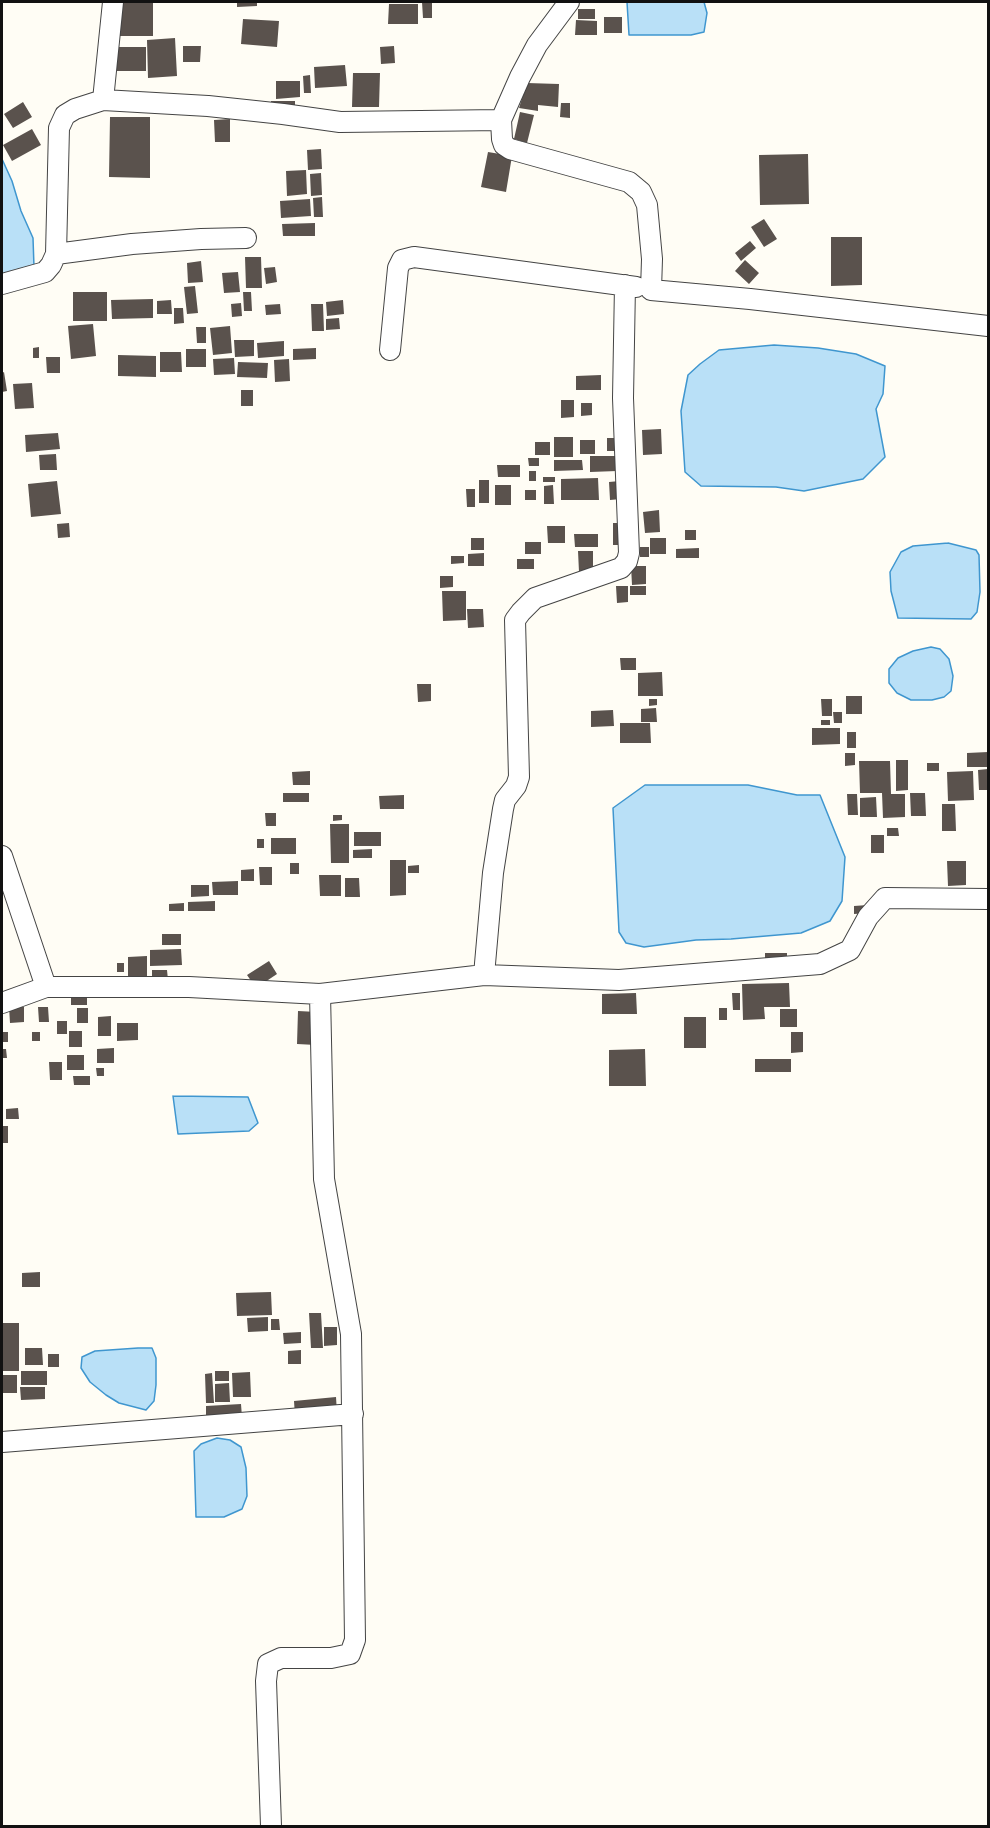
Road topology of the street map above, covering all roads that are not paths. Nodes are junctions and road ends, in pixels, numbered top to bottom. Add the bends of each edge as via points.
1 (113, 2) edge
2 (569, 2) edge
3 (103, 100) junction
4 (501, 120) junction
5 (246, 238) dead end
6 (56, 254) junction
7 (2, 284) edge
8 (625, 285) junction
9 (651, 290) junction
10 (988, 326) edge
11 (390, 350) dead end
12 (2, 856) edge
13 (988, 899) edge
14 (484, 975) junction
15 (46, 987) junction
16 (320, 994) junction
17 (2, 1003) edge
18 (353, 1414) junction
19 (2, 1442) edge
20 (271, 1827) edge

1 - 3 street
2 - 4 street via 537,45
3 - 4 street via 208,106 340,122
3 - 6 street via 65,115 59,129
4 - 9 street via 502,139 510,150 629,182 641,192 647,205
5 - 6 street via 201,238
6 - 7 street via 45,272
8 - 9 street
8 - 11 street via 414,257 402,260
8 - 14 street via 623,398 629,553 621,568 535,598 515,620 519,777 503,809
9 - 10 street
12 - 15 street
13 - 14 street via 885,898 868,917 850,950 820,964 619,980
14 - 16 street
15 - 16 street via 189,987
15 - 17 street
16 - 18 street via 324,1179 351,1334
18 - 19 street
18 - 20 street via 355,1640 350,1654 281,1658 268,1664

